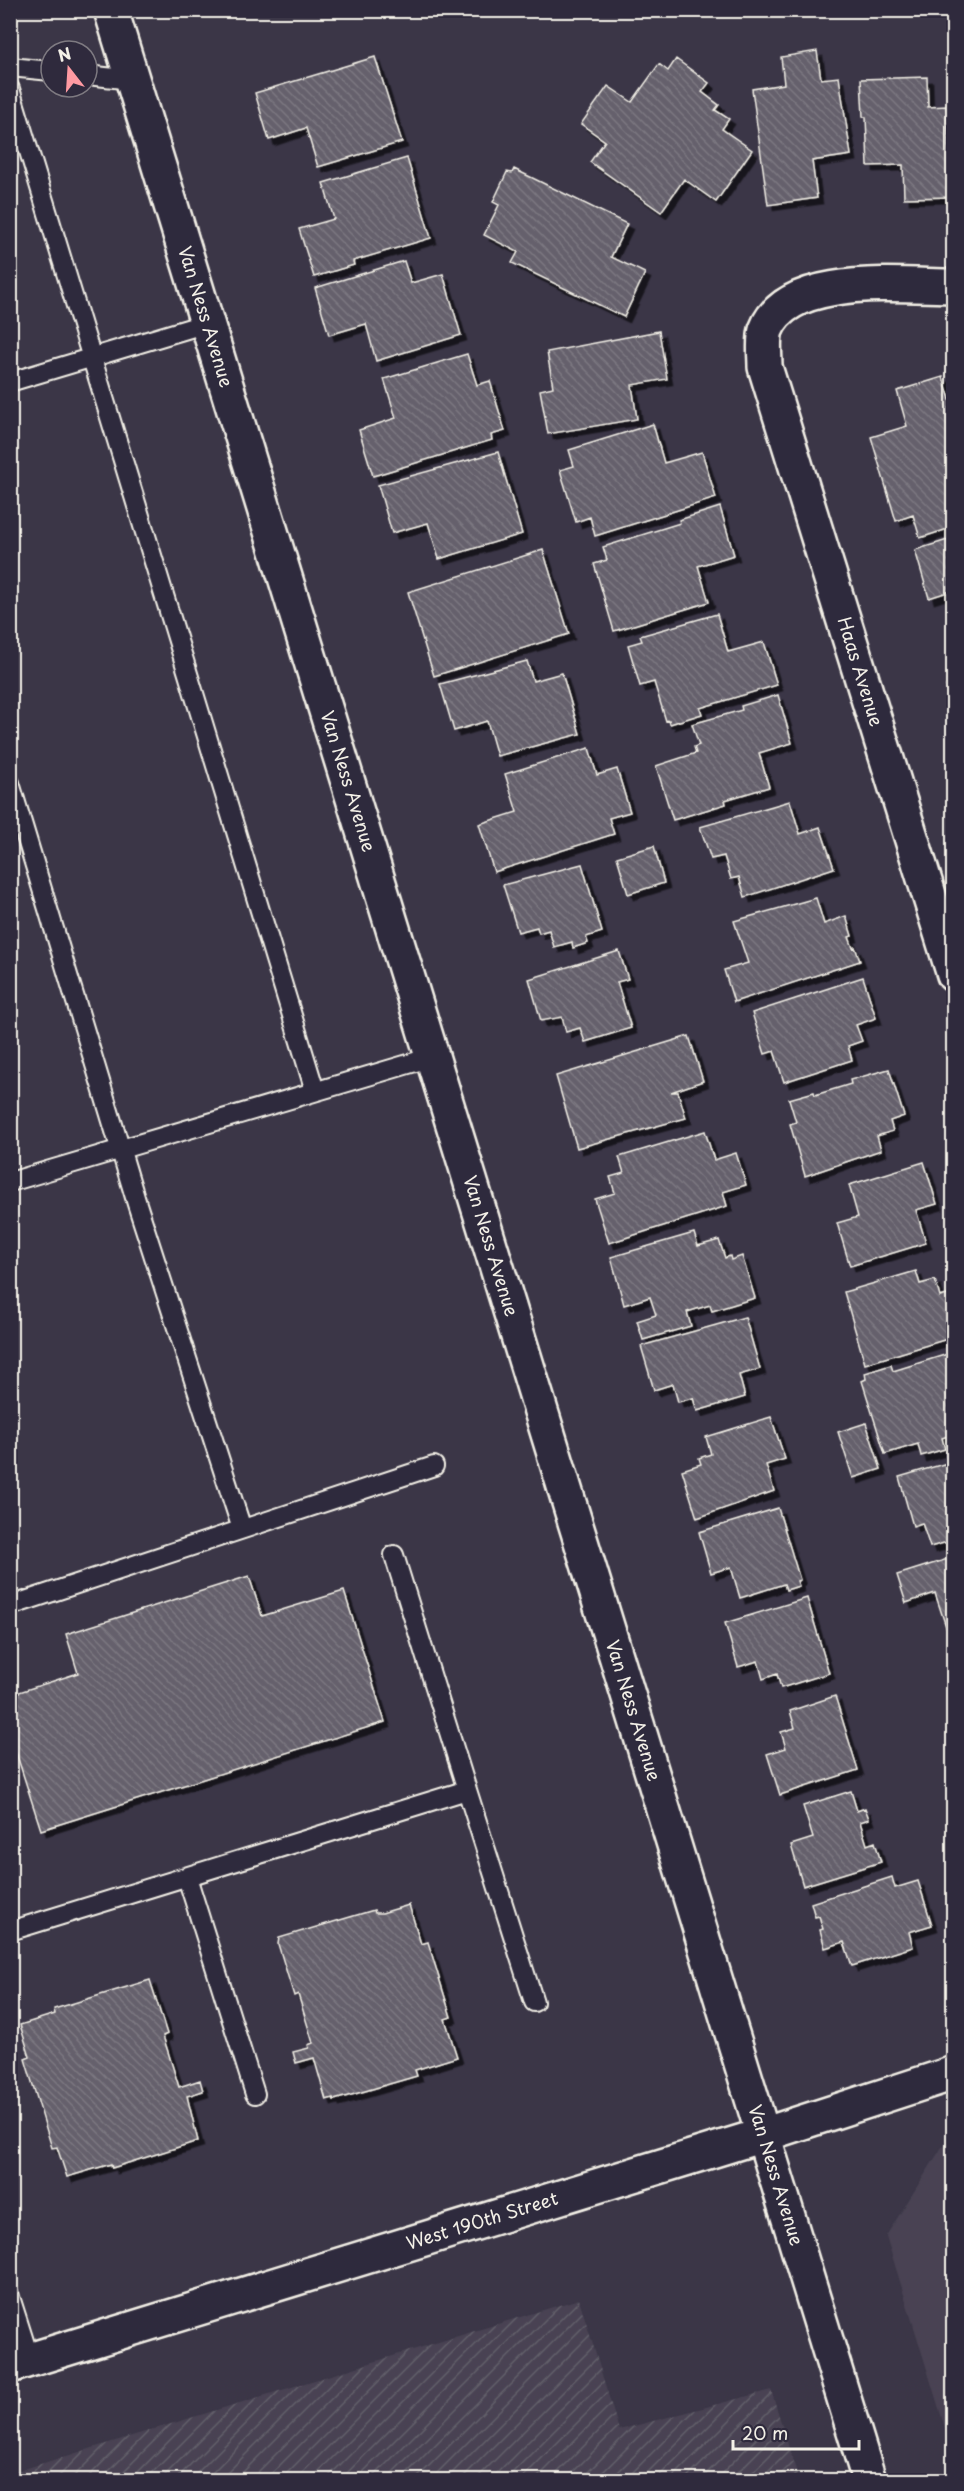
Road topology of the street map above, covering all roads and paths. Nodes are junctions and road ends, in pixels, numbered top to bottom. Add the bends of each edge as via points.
1 (111, 10) edge
2 (10, 67) edge
3 (39, 70) edge
4 (99, 76) edge
5 (132, 80) junction
6 (10, 89) edge
7 (954, 286) edge
8 (207, 323) junction
9 (90, 358) junction
10 (10, 382) edge
11 (10, 783) edge
12 (954, 975) edge
13 (432, 1057) junction
14 (315, 1091) junction
15 (121, 1148) junction
16 (10, 1182) edge
17 (434, 1466) dead end
18 (242, 1529) junction
19 (394, 1555) dead end
20 (10, 1606) edge
21 (467, 1790) junction
22 (187, 1877) junction
23 (10, 1931) edge
24 (534, 2002) dead end
25 (954, 2073) edge
26 (255, 2094) dead end
27 (763, 2135) junction
28 (10, 2297) edge
29 (20, 2363) edge
30 (869, 2481) edge

1 - 5 main road, Van Ness Avenue
2 - 3 lane
4 - 5 lane
5 - 8 main road, Van Ness Avenue
6 - 9 lane
7 - 12 main road, Haas Avenue via 853,287 810,292 783,306 766,331 765,367
8 - 9 lane
8 - 13 main road, Van Ness Avenue
9 - 10 lane
9 - 14 lane
11 - 15 lane
13 - 14 lane
13 - 27 main road, Van Ness Avenue
14 - 15 lane
15 - 16 lane
15 - 18 lane
17 - 18 lane
18 - 20 lane
19 - 21 lane
21 - 22 lane
21 - 24 lane
22 - 23 lane
22 - 26 lane
25 - 27 main road, West 190th Street
27 - 29 main road, West 190th Street
27 - 30 main road, Van Ness Avenue
28 - 29 lane

